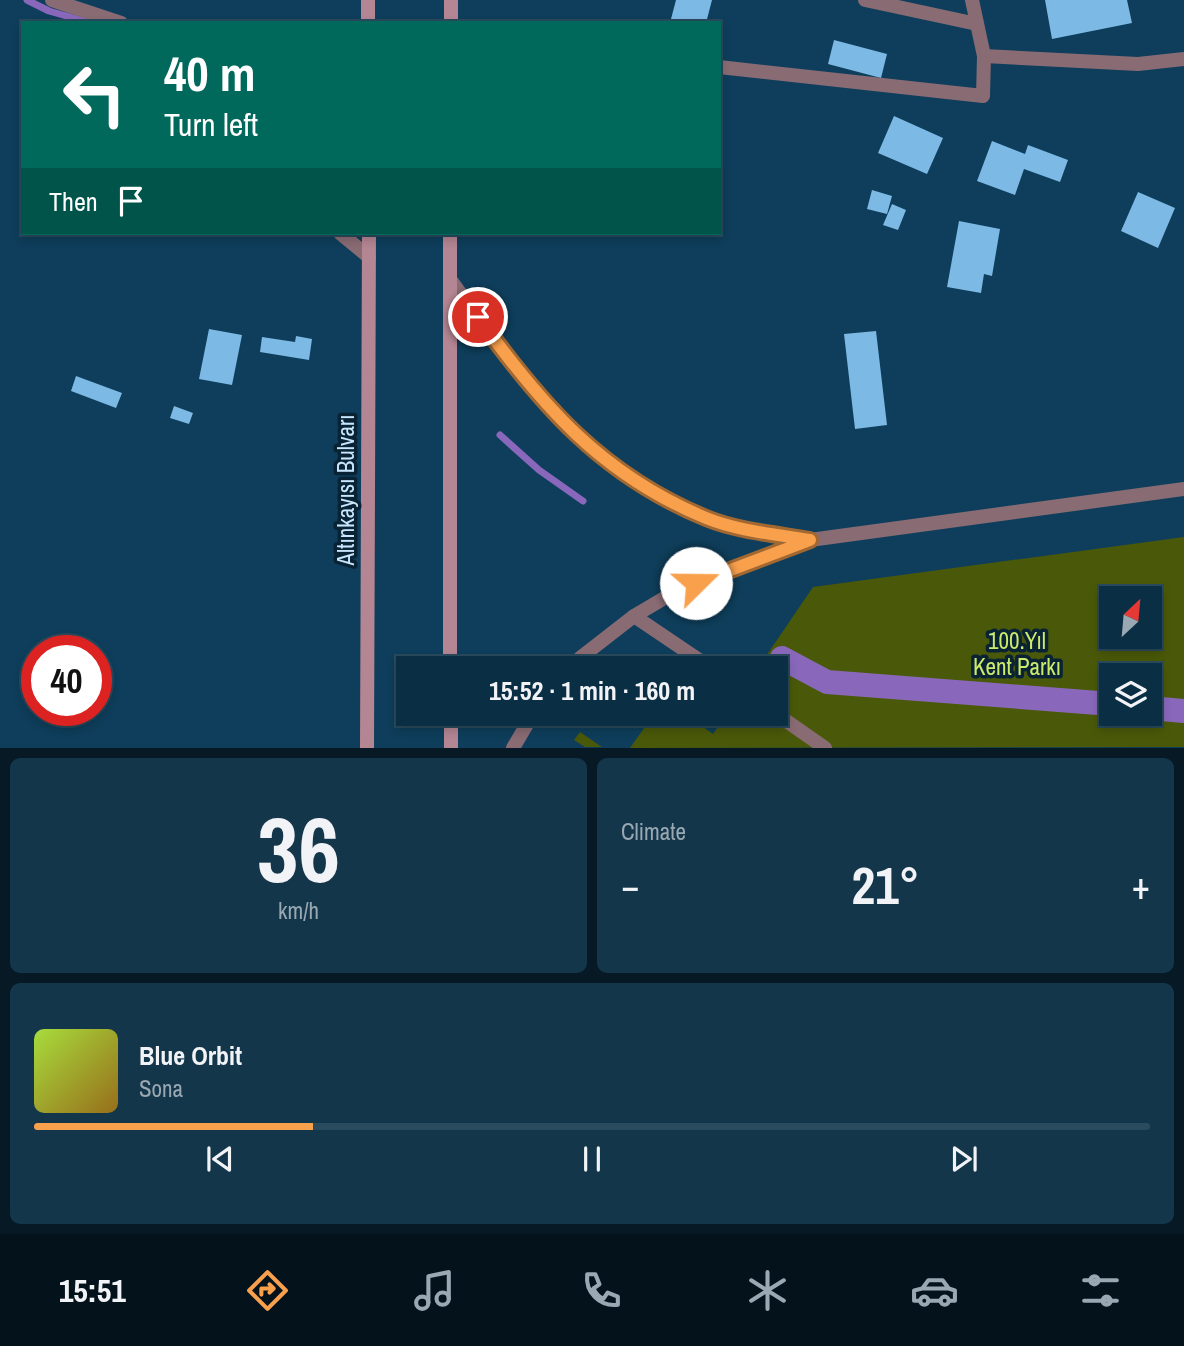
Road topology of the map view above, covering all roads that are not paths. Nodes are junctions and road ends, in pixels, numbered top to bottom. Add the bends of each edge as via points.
1 (52, 0) edge
2 (368, 0) edge
3 (451, 0) edge
4 (865, 0) edge
5 (972, 0) edge
6 (115, 21) edge
7 (368, 21) edge
8 (451, 21) edge
9 (977, 24) junction
10 (984, 56) junction
11 (1184, 59) edge
12 (721, 67) edge
13 (342, 235) edge
14 (369, 235) edge
15 (450, 235) edge
16 (369, 257) junction
17 (450, 279) junction
18 (1184, 489) edge
19 (810, 540) junction
20 (634, 616) junction
21 (450, 656) edge
22 (583, 656) edge
23 (693, 656) edge
24 (788, 722) edge
25 (450, 726) edge
26 (526, 726) edge
27 (367, 747) edge
28 (451, 747) edge
29 (513, 747) edge
30 (825, 747) edge

1 - 6 street
2 - 7 main road
3 - 8 main road
4 - 9 street
5 - 9 street
9 - 10 street
10 - 11 street via 1138,64
10 - 12 street via 983,96
13 - 16 street
14 - 16 main road, Altınkayısı Bulvarı
15 - 17 main road
16 - 27 main road, Altınkayısı Bulvarı
17 - 19 street via 519,375 603,460 650,491 707,519
17 - 21 main road
18 - 19 street
19 - 20 street via 673,593
20 - 22 street
20 - 23 street
24 - 30 street
25 - 28 main road
26 - 29 street

